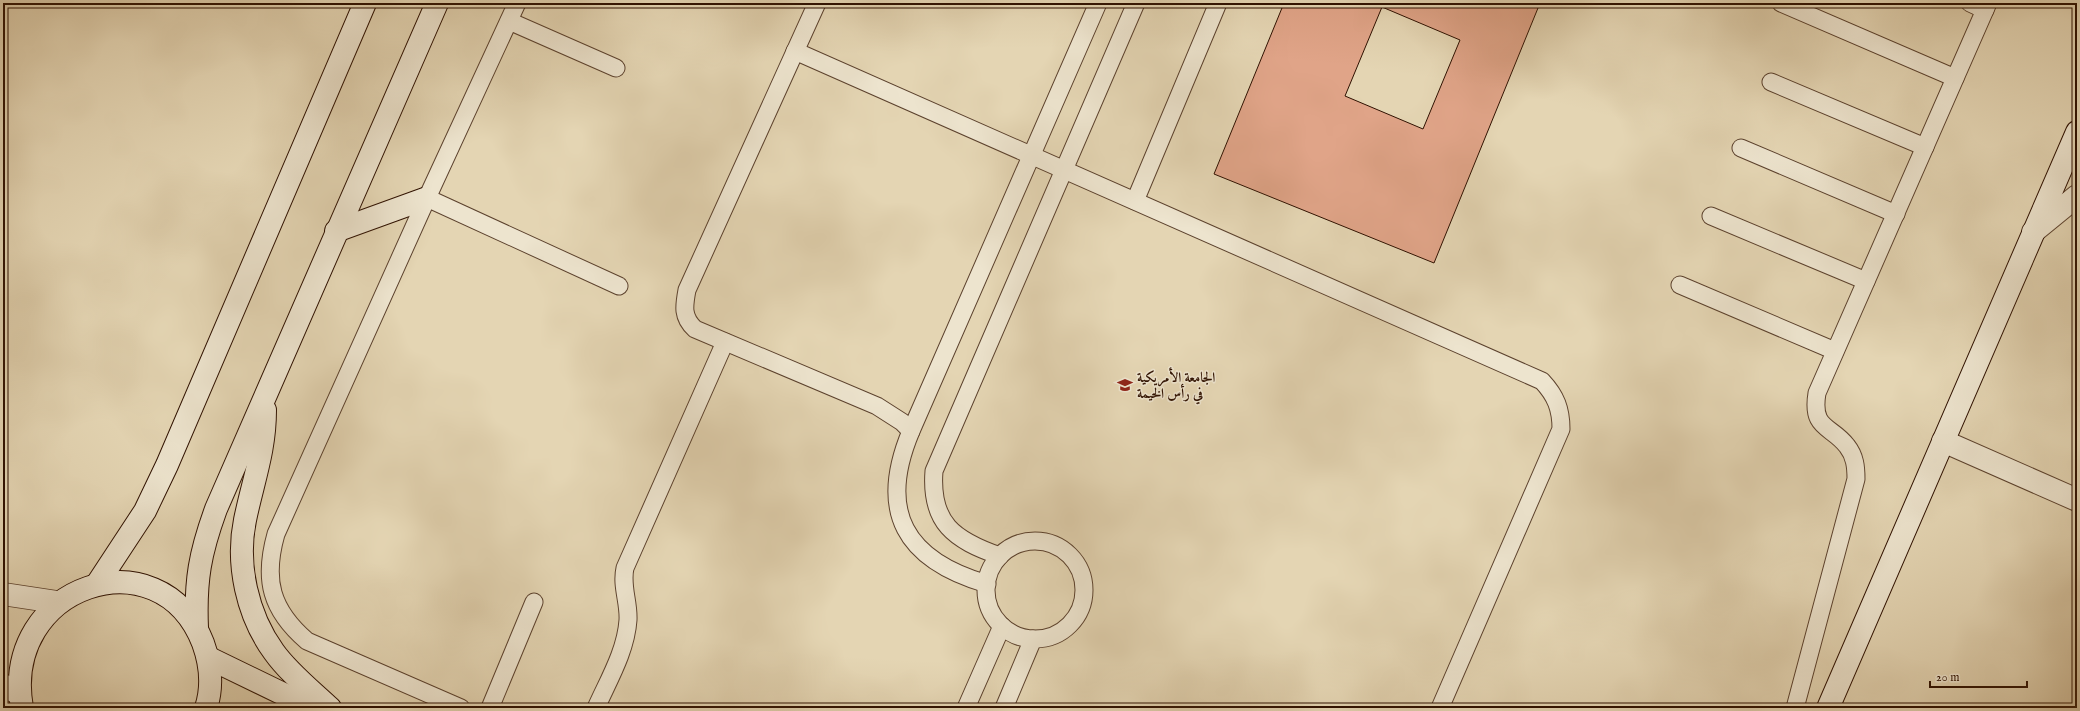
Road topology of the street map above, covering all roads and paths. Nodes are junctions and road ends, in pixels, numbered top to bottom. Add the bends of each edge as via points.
1 (365, 3) edge
2 (437, 3) edge
3 (517, 3) edge
4 (817, 3) edge
5 (1098, 3) edge
6 (1136, 3) edge
7 (1218, 3) edge
8 (1781, 3) edge
9 (1981, 5) edge
10 (509, 20) junction
11 (795, 51) junction
12 (616, 68) dead end
13 (1955, 78) junction
14 (1771, 82) dead end
15 (2077, 132) edge
16 (1925, 147) junction
17 (1741, 148) dead end
18 (1031, 156) junction
19 (1064, 170) junction
20 (2077, 196) edge
21 (427, 198) junction
22 (1135, 201) junction
23 (1896, 214) junction
24 (1711, 216) dead end
25 (336, 231) junction
26 (2033, 232) junction
27 (1866, 282) junction
28 (1680, 285) dead end
29 (619, 286) dead end
30 (725, 342) junction
31 (1836, 352) junction
32 (265, 399) junction
33 (911, 431) junction
34 (1943, 441) junction
35 (2077, 500) edge
36 (1000, 556) junction
37 (97, 584) junction
38 (987, 584) junction
39 (3, 594) edge
40 (56, 602) junction
41 (534, 602) dead end
42 (1002, 626) junction
43 (197, 628) junction
44 (1033, 639) junction
45 (209, 658) junction
46 (15, 696) edge
47 (206, 708) edge
48 (312, 708) edge
49 (330, 708) edge
50 (461, 708) edge
51 (490, 708) edge
52 (596, 708) edge
53 (966, 708) edge
54 (1004, 708) edge
55 (1440, 708) edge
56 (1795, 708) edge
57 (1828, 708) edge

1 - 37 main road via 167,465 145,511
2 - 25 main road
3 - 10 lane
4 - 11 lane
5 - 18 lane
6 - 19 lane
7 - 22 lane
8 - 13 lane
9 - 13 lane
10 - 12 lane
10 - 21 lane
11 - 18 lane
11 - 30 lane via 687,290 685,318 695,329
13 - 16 lane
14 - 16 lane
15 - 26 main road
16 - 23 lane
17 - 23 lane
18 - 19 lane
18 - 33 lane
19 - 22 lane
19 - 36 lane via 934,471 935,503 952,531 964,542
20 - 26 main road
21 - 25 main road
21 - 29 lane
21 - 50 lane via 276,534 270,554 269,574 272,593 280,612 292,628 307,641
22 - 55 lane via 1530,374 1551,390 1558,402 1561,429
23 - 27 lane
24 - 27 lane
25 - 32 main road
26 - 34 main road
27 - 31 lane
28 - 31 lane
30 - 33 lane via 877,406 896,417
30 - 52 lane via 625,568 623,581 628,607 626,634
31 - 56 lane via 1817,393 1815,404 1822,424 1847,446 1853,456 1856,479
32 - 43 main road via 206,537 196,592
32 - 49 main road via 264,439 242,538 243,577 259,625 274,652
33 - 38 lane via 898,467 896,487 898,507 904,525 914,545 930,558 967,578
34 - 35 main road
34 - 57 main road
36 - 38 lane via 994,564
36 - 44 lane via 1010,548 1035,541 1060,548 1078,566 1084,591 1082,604 1076,616 1058,633 1046,638
37 - 40 main road via 75,591
37 - 43 main road via 126,582 154,590 178,606
38 - 42 lane via 988,603
39 - 40 main road
40 - 46 main road via 37,620 25,643
41 - 51 lane
42 - 44 lane via 1016,635
42 - 53 lane
43 - 45 main road
44 - 54 lane
45 - 47 main road via 211,691
45 - 48 main road

